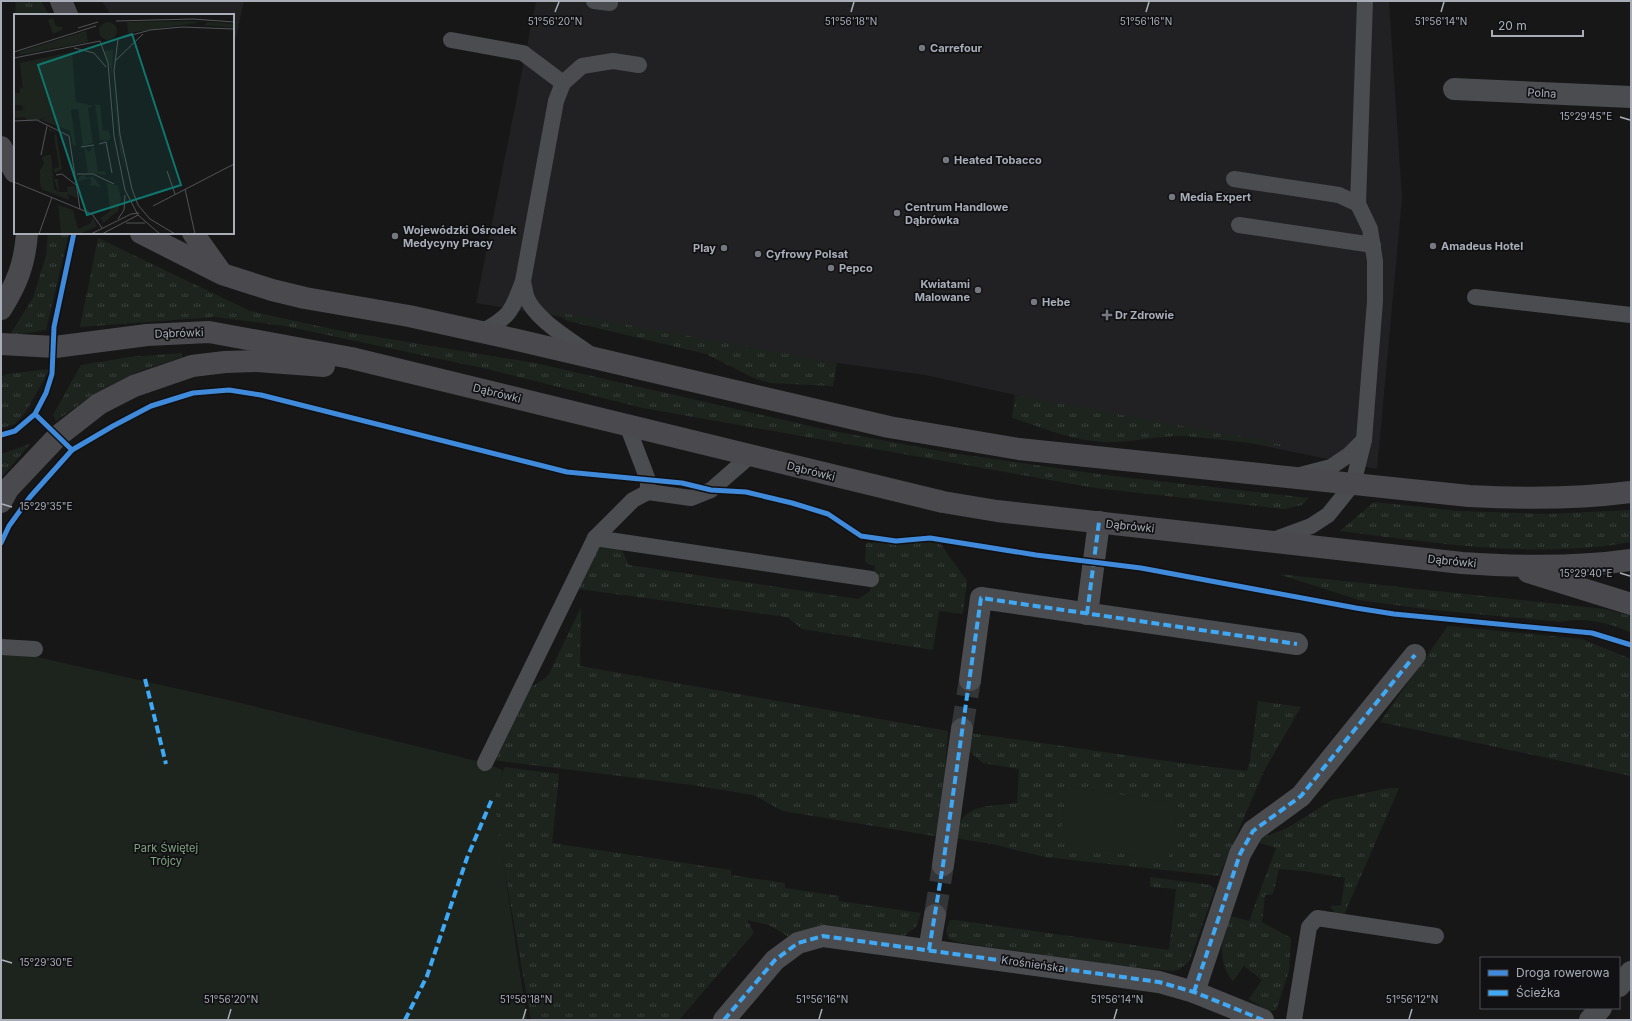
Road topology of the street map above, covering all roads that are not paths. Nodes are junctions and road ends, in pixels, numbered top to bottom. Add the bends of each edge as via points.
1 (61, 1) edge
2 (594, 1) edge
3 (610, 1) edge
4 (1365, 1) edge
5 (68, 14) edge
6 (450, 40) dead end
7 (639, 65) dead end
8 (562, 83) junction
9 (1454, 89) dead end
10 (1631, 97) edge
11 (5, 148) edge
12 (14, 170) edge
13 (1234, 178) dead end
14 (1358, 204) junction
15 (1239, 225) dead end
16 (27, 234) edge
17 (144, 234) edge
18 (194, 234) edge
19 (1373, 246) junction
20 (222, 274) junction
21 (523, 281) junction
22 (1475, 297) dead end
23 (1, 309) edge
24 (1631, 315) edge
25 (481, 332) junction
26 (1, 344) edge
27 (351, 358) junction
28 (597, 359) junction
29 (627, 425) junction
30 (1364, 440) junction
31 (750, 456) junction
32 (1291, 477) junction
33 (1353, 484) junction
34 (648, 492) junction
35 (1631, 492) edge
36 (1, 502) edge
37 (1099, 522) junction
38 (595, 538) junction
39 (1269, 541) junction
40 (1631, 560) edge
41 (1507, 566) junction
42 (871, 579) dead end
43 (1631, 604) edge
44 (1087, 614) junction
45 (1297, 644) dead end
46 (1, 647) edge
47 (35, 649) dead end
48 (1415, 655) dead end
49 (970, 680) tunnel mouth
50 (962, 729) tunnel mouth
51 (485, 763) dead end
52 (944, 865) tunnel mouth
53 (935, 915) tunnel mouth
54 (1436, 936) dead end
55 (929, 950) junction
56 (1631, 972) edge
57 (1620, 985) edge
58 (1194, 992) junction
59 (1599, 1009) edge
60 (724, 1020) edge
61 (1263, 1020) edge
62 (1294, 1020) edge
63 (1590, 1020) edge

1 - 5 main road
2 - 3 lane
4 - 14 lane
6 - 8 lane via 523,53
7 - 8 lane via 613,61 582,66
8 - 21 lane via 556,101
9 - 10 street, Polna
11 - 12 main road
13 - 14 lane via 1339,195
14 - 19 lane via 1370,229
15 - 19 lane
16 - 23 main road via 25,254 14,288
17 - 20 main road
18 - 20 main road
19 - 30 lane via 1375,301
20 - 25 main road via 263,288 305,298 409,316
21 - 25 lane via 507,317
21 - 28 lane via 526,297 539,314 551,326
22 - 24 lane
25 - 28 main road
26 - 27 main road, Dąbrówki via 55,347 148,334 209,332
27 - 29 main road, Dąbrówki
27 - 36 main road via 324,366 257,361 192,366 134,386 99,404 58,436 8,489
28 - 32 main road via 889,427 946,437 1018,449
29 - 31 main road, Dąbrówki
29 - 34 lane via 648,480
30 - 32 lane via 1331,467
30 - 33 lane
31 - 34 lane via 711,490 691,498
31 - 37 main road, Dąbrówki via 943,502
32 - 33 main road
33 - 35 main road via 1521,499
33 - 39 lane via 1328,515 1311,526
34 - 38 lane via 633,500
37 - 39 main road, Dąbrówki
37 - 44 street
38 - 42 lane
38 - 51 lane
39 - 41 main road, Dąbrówki
40 - 41 main road, Dąbrówki via 1572,566
41 - 43 main road
44 - 45 street
44 - 49 street via 981,598
46 - 47 lane
48 - 58 street via 1301,796 1253,831 1240,854
50 - 52 street
53 - 55 street
54 - 62 lane via 1317,918 1309,928
55 - 58 street, Krośnieńska via 1159,982
55 - 60 street, Krośnieńska via 823,936 798,943 775,960
56 - 57 street
58 - 61 street, Krośnieńska
59 - 63 street

